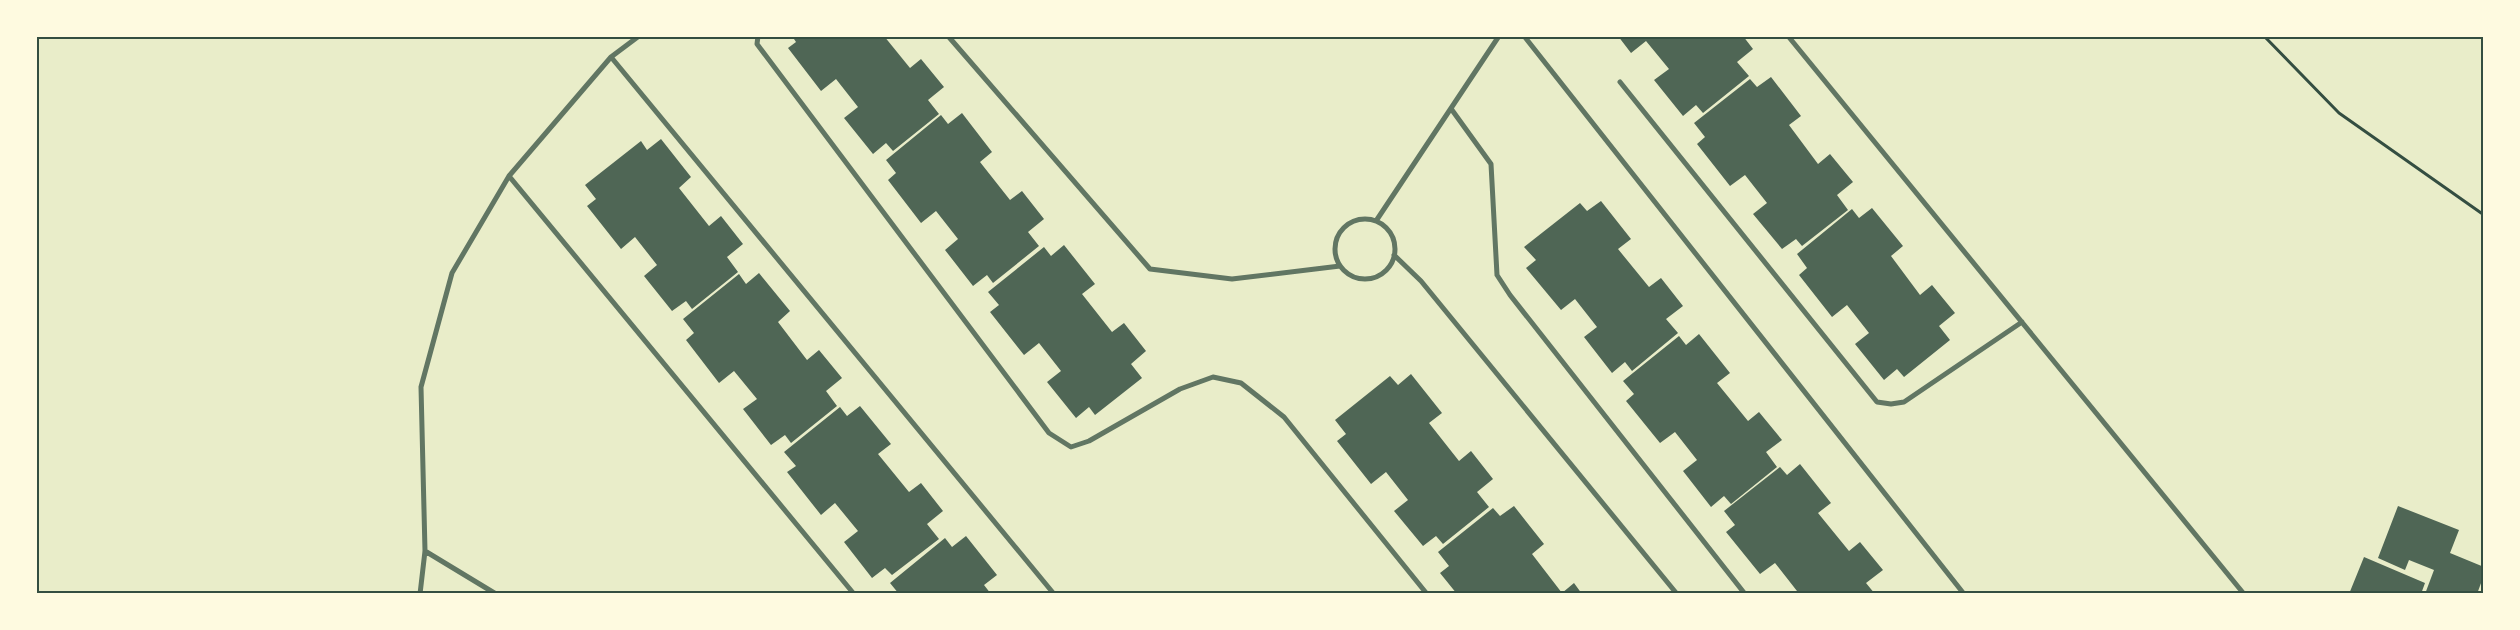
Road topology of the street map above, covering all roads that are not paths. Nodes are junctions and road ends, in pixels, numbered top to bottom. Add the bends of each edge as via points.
1 (639, 36) edge
2 (758, 36) edge
3 (948, 36) edge
4 (1499, 36) edge
5 (1524, 36) edge
6 (1788, 36) edge
7 (611, 57) junction
8 (1620, 82) dead end
9 (1452, 110) junction
10 (509, 176) junction
11 (1376, 222) junction
12 (1394, 255) junction
13 (1340, 266) junction
14 (2022, 322) junction
15 (425, 551) junction
16 (420, 594) edge
17 (496, 594) edge
18 (854, 594) edge
19 (1054, 594) edge
20 (1427, 594) edge
21 (1677, 594) edge
22 (1745, 594) edge
23 (1964, 594) edge
24 (2244, 594) edge

1 - 7 street
2 - 20 street via 757,44 1049,433 1071,447 1089,441 1180,389 1213,377 1241,383 1284,417
3 - 13 street via 1150,269 1232,280
4 - 9 street
5 - 23 street
6 - 14 street
7 - 10 street
7 - 19 street
8 - 14 street via 1878,402 1904,402
9 - 11 street
9 - 22 street via 1491,164 1497,275 1510,296
10 - 15 street via 452,273 421,386
10 - 18 street
11 - 12 street via 1391,235
11 - 13 street via 1357,220 1341,231 1335,248
12 - 13 street via 1384,272 1365,279 1347,273
12 - 21 street via 1420,281
14 - 24 street
15 - 16 street
15 - 17 street

